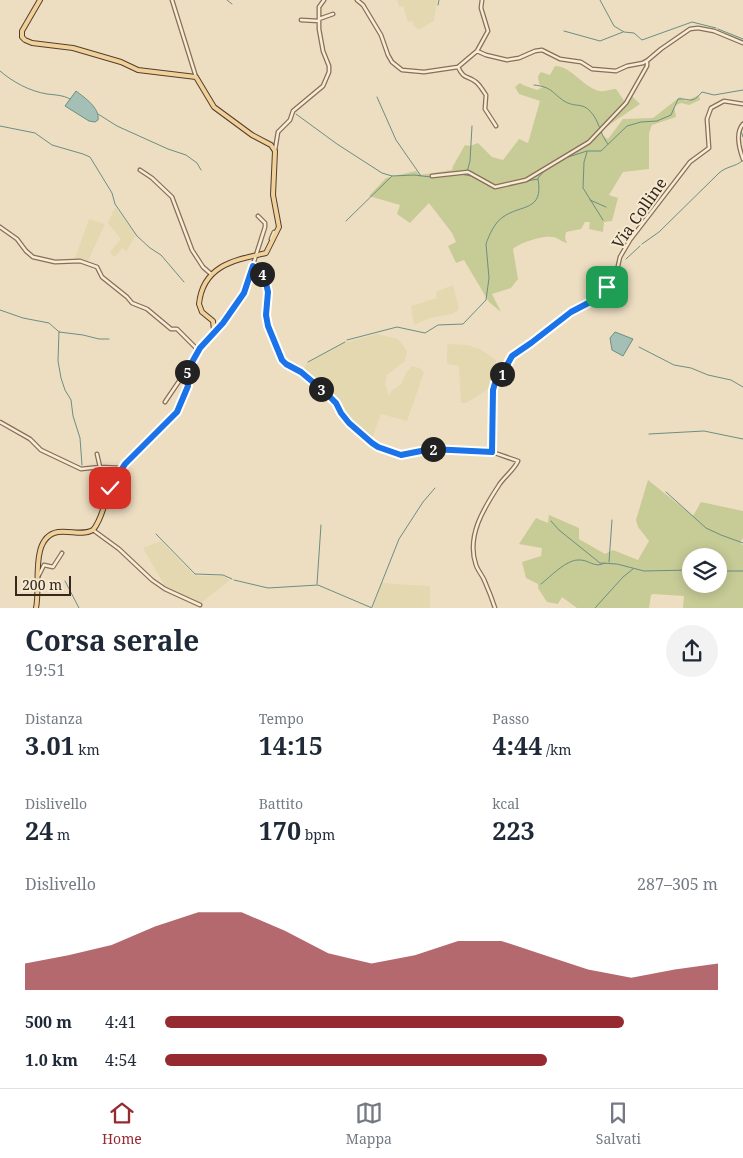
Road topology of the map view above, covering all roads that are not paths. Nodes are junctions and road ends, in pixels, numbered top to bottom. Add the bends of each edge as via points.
1 (40, 0) edge
2 (172, 0) edge
3 (324, 0) edge
4 (357, 0) edge
5 (482, 0) edge
6 (334, 14) dead end
7 (300, 20) dead end
8 (319, 20) junction
9 (743, 43) edge
10 (477, 51) junction
11 (647, 61) junction
12 (458, 67) junction
13 (196, 77) junction
14 (743, 104) edge
15 (743, 124) edge
16 (496, 126) dead end
17 (275, 150) junction
18 (743, 159) edge
19 (140, 170) dead end
20 (432, 176) dead end
21 (258, 216) dead end
22 (0, 227) edge
23 (274, 232) dead end
24 (273, 242) junction
25 (256, 254) junction
26 (253, 266) junction
27 (211, 274) junction
28 (213, 332) junction
29 (198, 350) junction
30 (189, 367) junction
31 (165, 402) dead end
32 (0, 422) edge
33 (492, 452) junction
34 (97, 454) dead end
35 (100, 467) junction
36 (122, 468) junction
37 (93, 530) junction
38 (62, 553) dead end
39 (39, 575) junction
40 (200, 605) dead end
41 (36, 608) edge
42 (495, 608) edge

1 - 13 main road via 22,31 22,38 26,41 74,48 139,70
2 - 13 street
3 - 8 street via 318,7
4 - 12 street via 377,28 392,62 402,70 424,72
5 - 10 street via 481,8 488,31
6 - 8 street
7 - 8 street
8 - 17 street via 319,34 330,68 328,76 323,86 293,111 277,134
9 - 11 street via 714,31 688,30
10 - 11 street via 512,60 542,50 560,59 578,61 592,69 610,72
10 - 12 street
11 - 20 street via 626,103 589,142 526,180 495,187 468,172
12 - 16 street via 462,75 477,82 486,95 485,109
13 - 17 main road via 214,108
14 - 33 street, Via Colline via 724,101 711,108 707,119 709,148 690,162 630,240 611,283 594,300 571,312 512,356 493,390
15 - 18 street via 738,133
17 - 24 main road via 273,197 280,225
19 - 27 street via 172,197 192,250
21 - 25 street via 265,226
22 - 29 street via 18,239 33,257 55,262 80,261 97,267 102,277 132,303 147,309 171,329 177,330
23 - 24 street
24 - 25 main road via 268,252
25 - 26 street
25 - 27 main road
26 - 28 street via 244,293
26 - 33 street via 266,283 268,326 282,360 327,394 349,423 372,443 401,455 431,449
27 - 28 main road via 199,304 212,321
28 - 29 main road
29 - 30 main road
30 - 31 street
30 - 36 main road via 188,386 177,412
32 - 35 street via 30,439 41,450 81,469
33 - 42 street via 518,461 489,501 476,525 474,537 476,564
34 - 35 street
35 - 36 street
36 - 37 main road
37 - 39 main road via 84,533 56,532 47,537 40,548
37 - 40 street via 164,590
38 - 39 street via 53,567 44,565
39 - 41 main road

